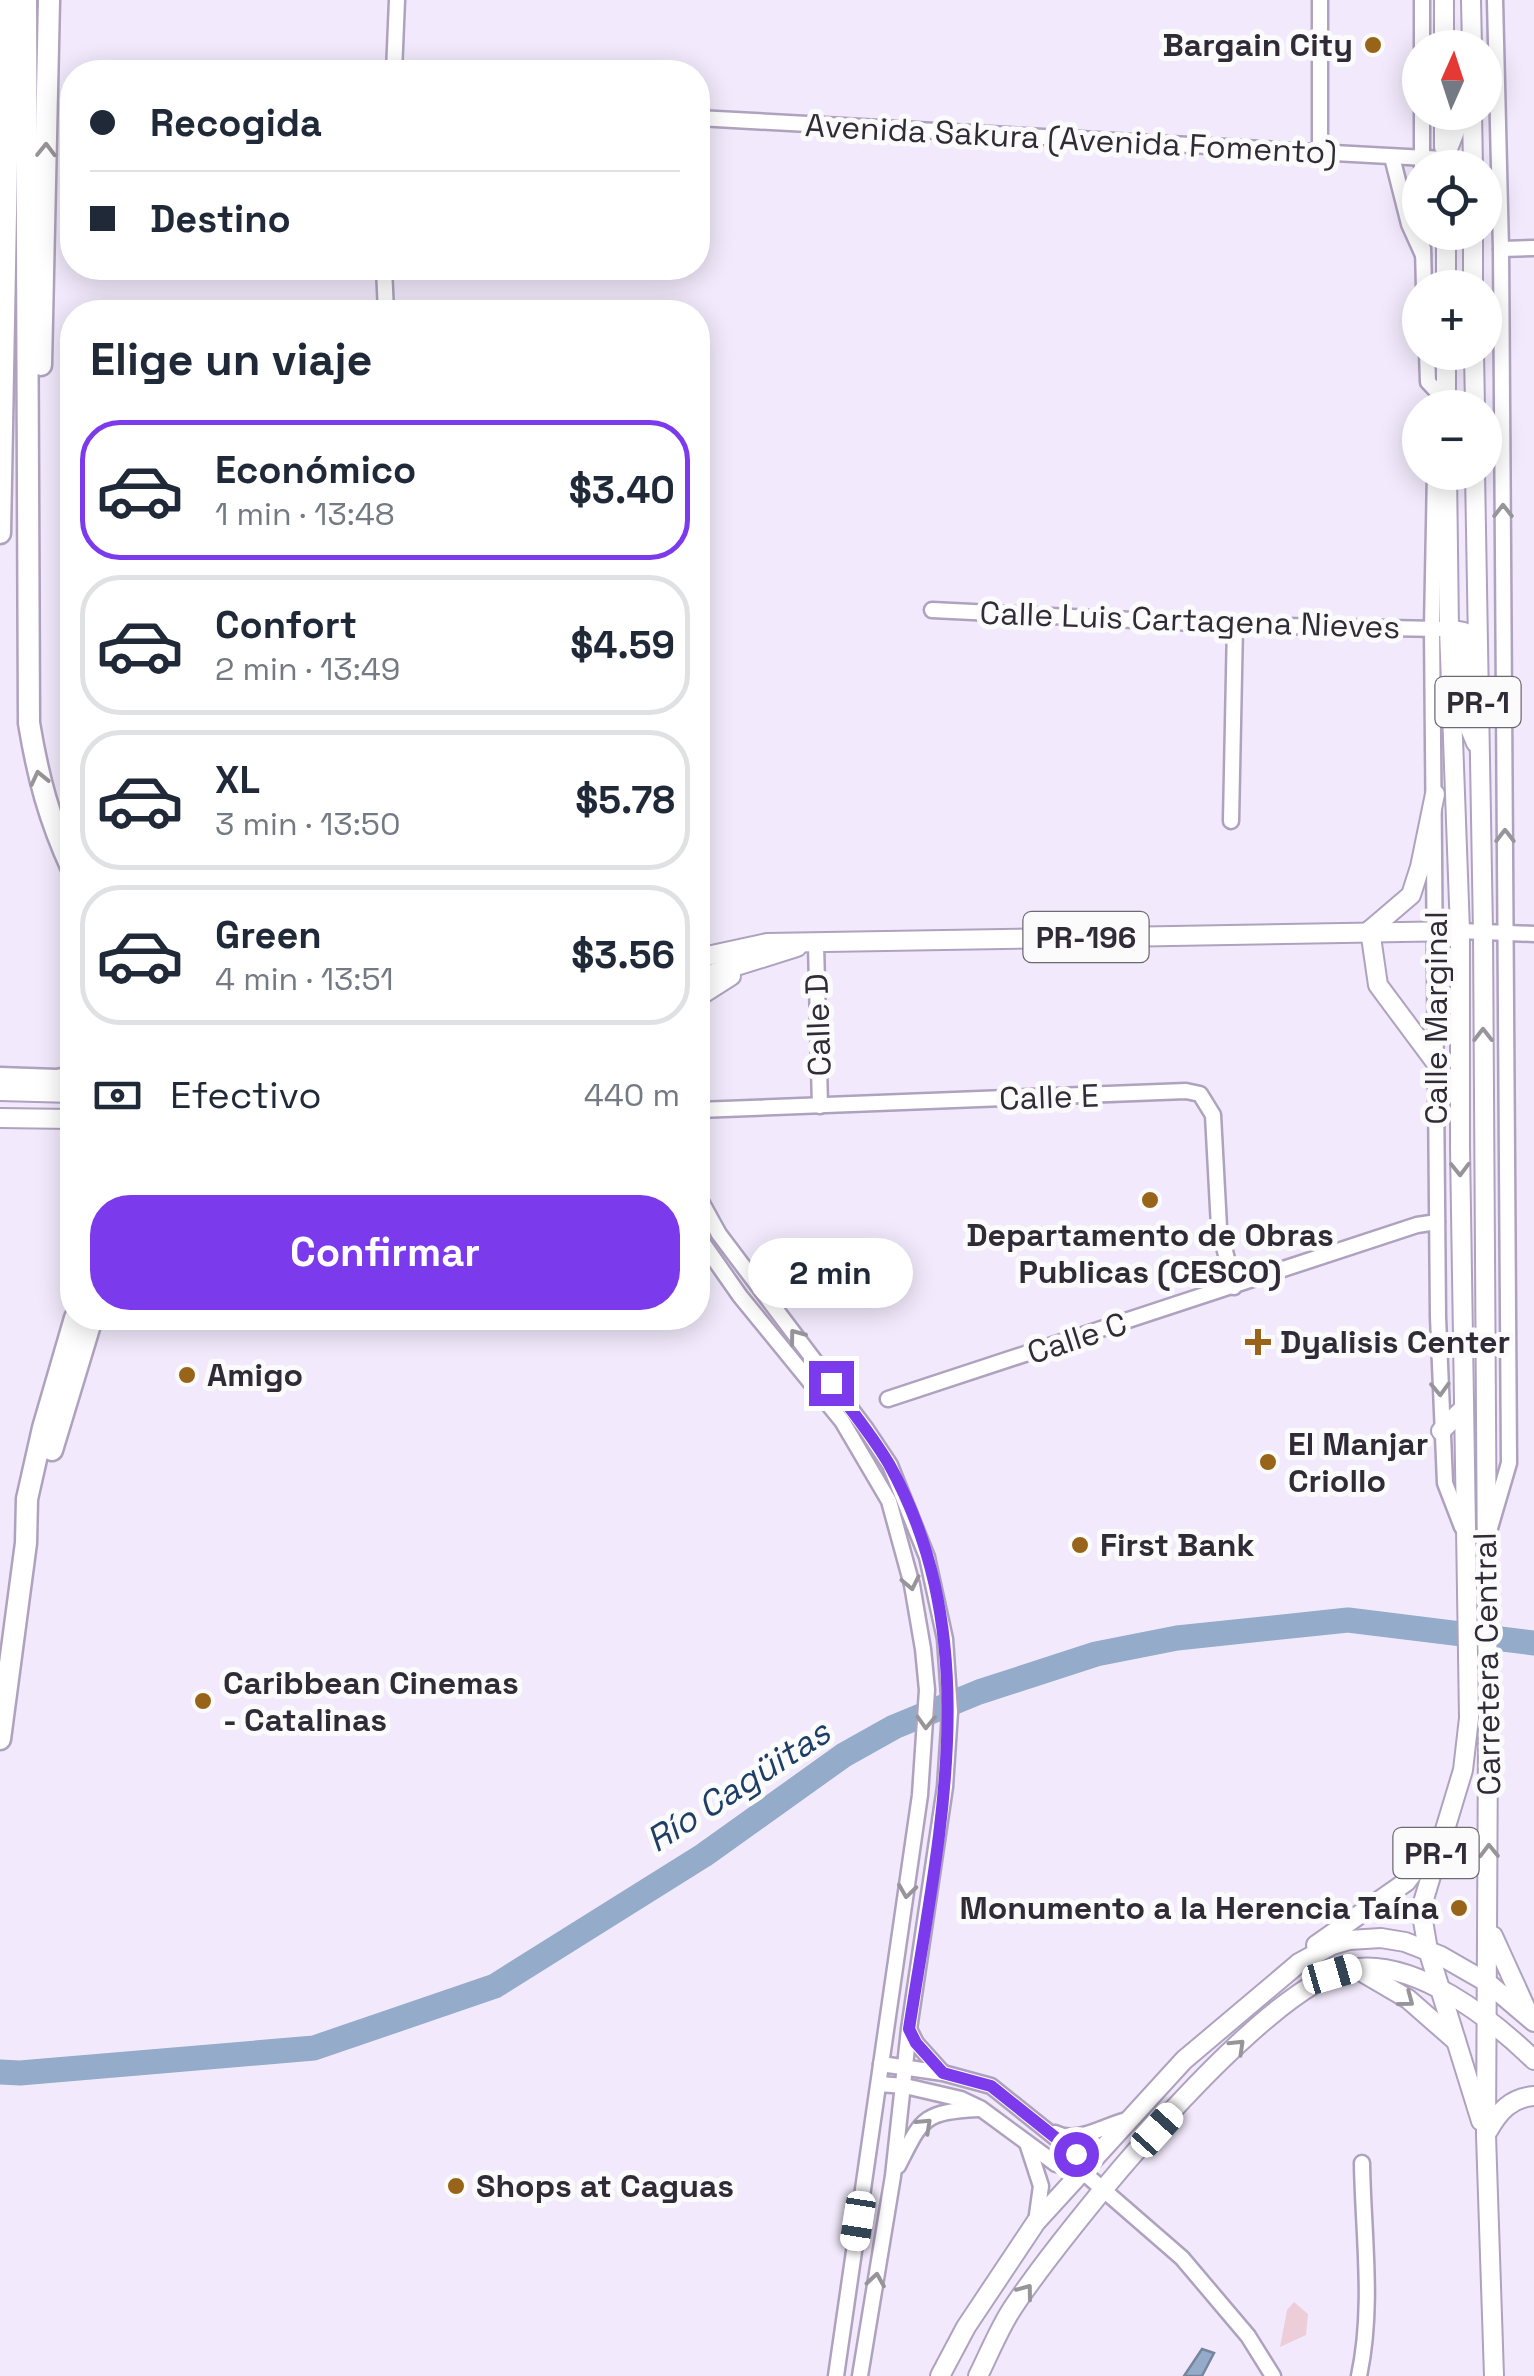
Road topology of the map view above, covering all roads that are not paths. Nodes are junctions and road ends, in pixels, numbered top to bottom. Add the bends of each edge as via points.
1 (10, 0) edge
2 (26, 0) edge
3 (49, 0) edge
4 (397, 0) edge
5 (1320, 0) edge
6 (1422, 0) edge
7 (1444, 0) edge
8 (1471, 0) edge
9 (1495, 0) edge
10 (1422, 30) edge
11 (1444, 30) edge
12 (1472, 30) edge
13 (394, 60) edge
14 (710, 119) edge
15 (1499, 150) edge
16 (1320, 153) junction
17 (1392, 157) junction
18 (1402, 159) edge
19 (1502, 248) edge
20 (1534, 248) edge
21 (1423, 250) edge
22 (1501, 250) edge
23 (1423, 255) junction
24 (1423, 270) edge
25 (1436, 490) edge
26 (1446, 490) edge
27 (1475, 490) edge
28 (0, 533) edge
29 (30, 562) junction
30 (932, 610) dead end
31 (1236, 626) junction
32 (1440, 629) junction
33 (1479, 752) junction
34 (1435, 794) junction
35 (1232, 820) dead end
36 (60, 841) edge
37 (1370, 930) junction
38 (1436, 930) junction
39 (1460, 931) junction
40 (1483, 932) junction
41 (1506, 933) junction
42 (1534, 934) edge
43 (809, 945) junction
44 (710, 947) edge
45 (756, 953) junction
46 (710, 957) edge
47 (710, 973) edge
48 (710, 988) edge
49 (1436, 1063) junction
50 (0, 1078) edge
51 (60, 1085) edge
52 (60, 1086) edge
53 (0, 1091) edge
54 (820, 1106) junction
55 (710, 1110) edge
56 (0, 1118) edge
57 (60, 1119) edge
58 (1484, 1135) junction
59 (1507, 1135) junction
60 (710, 1218) edge
61 (1437, 1222) junction
62 (710, 1253) edge
63 (1234, 1288) junction
64 (72, 1330) edge
65 (88, 1330) edge
66 (888, 1399) dead end
67 (1464, 1408) junction
68 (1441, 1431) junction
69 (26, 1543) junction
70 (1486, 1543) junction
71 (1467, 1559) junction
72 (1476, 1579) junction
73 (1479, 1717) junction
74 (0, 1740) edge
75 (1450, 1816) junction
76 (1489, 1916) junction
77 (1428, 1950) junction
78 (1299, 1963) junction
79 (1352, 1968) junction
80 (1488, 1983) junction
81 (1440, 1989) junction
82 (1488, 2020) junction
83 (1532, 2020) edge
84 (909, 2029) junction
85 (1456, 2041) junction
86 (1534, 2060) edge
87 (881, 2064) junction
88 (907, 2068) junction
89 (943, 2073) junction
90 (878, 2084) junction
91 (905, 2086) junction
92 (1534, 2096) edge
93 (980, 2108) junction
94 (1130, 2119) junction
95 (1044, 2126) junction
96 (1486, 2136) junction
97 (1027, 2143) junction
98 (1362, 2163) dead end
99 (1083, 2172) junction
100 (893, 2176) junction
101 (1102, 2189) junction
102 (1036, 2222) junction
103 (836, 2376) edge
104 (860, 2376) edge
105 (940, 2376) edge
106 (978, 2376) edge
107 (1273, 2376) edge
108 (1359, 2376) edge
109 (1494, 2376) edge

1 - 28 highway
2 - 29 highway
29 -> 3 highway
4 - 13 street
5 - 16 street
6 - 10 street
7 - 11 main road
8 - 12 main road
9 - 15 street
14 - 16 street, Avenida Sakura (Avenida Fomento)
16 - 17 street, Avenida Sakura (Avenida Fomento)
17 - 18 street, Avenida Sakura (Avenida Fomento)
17 - 23 street
19 - 20 street
21 - 23 street
41 -> 22 street
23 - 24 street
25 - 32 street, Calle Marginal
26 - 32 main road, Carretera Central / PR-1
27 - 33 main road, Carretera Central / PR-1
36 -> 29 highway via 38,780 30,722
30 - 31 street, Calle Luis Cartagena Nieves
31 - 32 street, Calle Luis Cartagena Nieves
31 - 35 street
32 - 33 main road via 1464,632 1465,717
32 - 34 street, Calle Marginal
32 - 39 main road, Carretera Central / PR-1
33 - 40 main road, Carretera Central / PR-1
34 - 37 main road via 1410,895
34 - 38 street, Calle Marginal
37 - 38 main road, PR-196
37 - 43 main road, PR-196
37 - 49 main road via 1378,986
38 - 39 main road, PR-196
38 - 49 street, Calle Marginal
39 - 40 street
39 -> 67 main road, Carretera Central / PR-1
40 - 41 street
58 -> 40 main road, Carretera Central / PR-1
41 - 42 street
41 - 59 street
43 - 45 main road, PR-196
43 - 54 street, Calle D
44 - 45 main road
45 - 46 main road, PR-196
45 - 47 main road, PR-196
45 - 48 main road
49 - 61 street, Calle Marginal
50 - 51 highway
52 - 53 main road
54 - 55 street, Calle E
54 - 63 street, Calle E via 1200,1094 1213,1116 1219,1227
56 - 57 main road
58 - 59 street
58 - 70 main road, Carretera Central / PR-1
59 - 70 street via 1509,1463
84 -> 60 street via 950,1712 945,1639 927,1557 890,1465
61 - 63 street, Calle C
61 -> 68 street, Calle Marginal
62 -> 87 street via 842,1421 889,1501 912,1585 926,1708
63 - 66 street, Calle C
64 - 69 highway via 35,1458
65 - 69 highway
67 - 68 main road
67 - 71 main road, Carretera Central / PR-1
68 - 71 street, Calle Marginal via 1445,1484 1461,1520
69 - 74 highway
70 - 72 main road, Carretera Central / PR-1
71 - 72 main road, Carretera Central / PR-1
72 - 73 main road, Carretera Central / PR-1
73 - 75 main road, Carretera Central / PR-1
76 -> 73 main road, Carretera Central / PR-1
75 - 77 main road, Carretera Central / PR-1 via 1421,1909
75 - 78 main road via 1406,1882
76 - 80 main road, Carretera Central / PR-1
76 - 83 main road
77 - 78 main road via 1363,1938 1332,1944
77 - 80 main road
77 - 81 main road, Carretera Central / PR-1
78 - 94 main road via 1184,2060
79 - 81 main road via 1395,1972
79 -> 85 main road via 1408,1999
101 -> 79 main road via 1271,2015 1317,1980
80 - 82 main road, Carretera Central / PR-1
80 - 83 main road
81 - 82 main road
81 - 85 main road, Carretera Central / PR-1
82 - 86 main road
82 - 96 main road, Carretera Central / PR-1
84 - 88 street
84 - 89 street
85 - 96 main road, Carretera Central / PR-1
87 - 88 street
87 - 90 street
88 - 89 street
88 - 91 street
89 - 95 street via 991,2086
90 - 91 street
90 - 103 street
91 - 93 street
91 - 100 street
92 - 96 main road via 1505,2106
93 - 97 street
100 -> 93 street via 928,2118
94 - 95 street via 1072,2138
94 - 99 main road
95 - 99 street via 1076,2154
96 - 109 main road, PR-1
97 - 99 street via 1056,2164
97 - 102 street via 1041,2186
98 - 108 street via 1368,2312
99 - 101 street
99 - 102 main road
104 -> 100 street
106 -> 101 main road via 1011,2310
101 - 107 street via 1182,2258
102 - 105 main road

